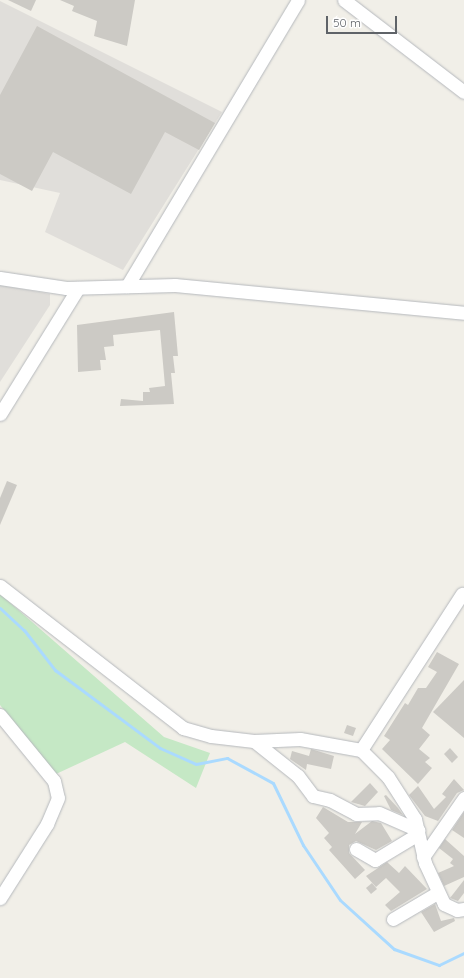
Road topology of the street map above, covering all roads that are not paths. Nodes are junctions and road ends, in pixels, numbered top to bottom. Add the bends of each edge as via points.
1 (298, 0) edge
2 (344, 0) edge
3 (464, 92) edge
4 (0, 278) edge
5 (127, 286) junction
6 (78, 288) junction
7 (464, 312) edge
8 (0, 414) edge
9 (0, 586) edge
10 (462, 594) dead end
11 (0, 715) edge
12 (254, 741) junction
13 (361, 750) junction
14 (464, 798) edge
15 (418, 832) junction
16 (356, 849) dead end
17 (424, 857) junction
18 (437, 893) junction
19 (0, 898) edge
20 (464, 909) edge
21 (393, 918) dead end

1 - 5 street
2 - 3 street
4 - 6 street
5 - 6 street
5 - 7 street via 174,285
6 - 8 street
9 - 12 street via 183,728 211,736
10 - 13 street
11 - 19 street via 54,781 58,798 47,824
12 - 13 street via 300,739
12 - 15 street via 298,776 313,796 336,803 356,814 379,813
13 - 15 street via 388,777 415,819
14 - 17 street
15 - 16 street via 375,860
15 - 17 street
17 - 18 street
18 - 20 street via 451,908
18 - 21 street

